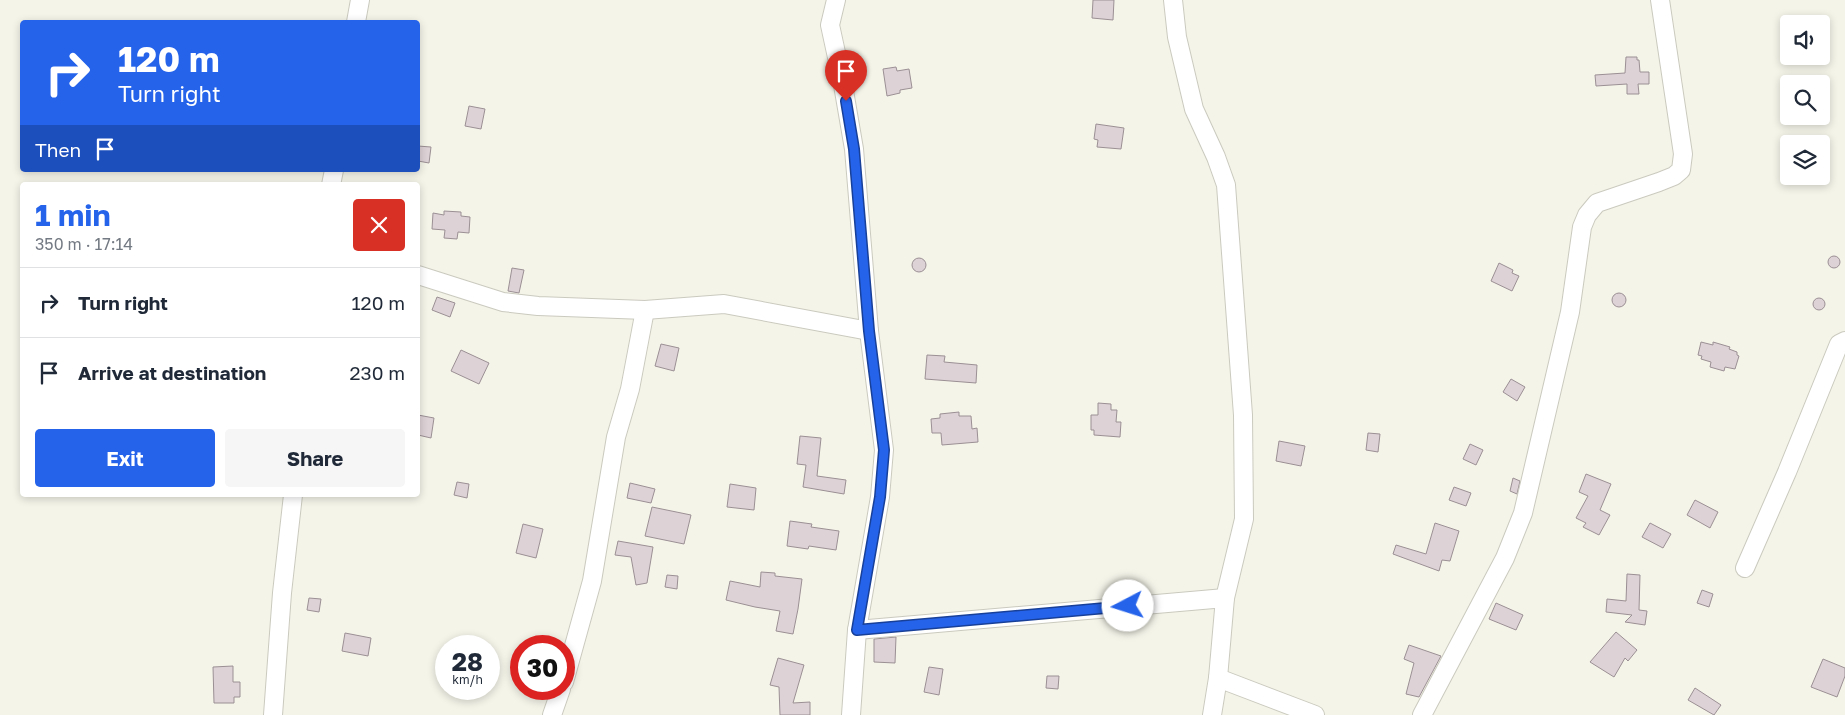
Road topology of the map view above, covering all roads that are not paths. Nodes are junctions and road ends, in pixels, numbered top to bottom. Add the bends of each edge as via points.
1 (360, 0) edge
2 (836, 0) edge
3 (1173, 0) edge
4 (1660, 0) edge
5 (356, 20) edge
6 (420, 276) edge
7 (645, 310) junction
8 (869, 331) junction
9 (1845, 341) edge
10 (293, 497) edge
11 (1744, 568) dead end
12 (1225, 598) junction
13 (857, 630) junction
14 (575, 642) edge
15 (1218, 678) junction
16 (557, 700) edge
17 (272, 715) edge
18 (552, 715) edge
19 (851, 715) edge
20 (1212, 715) edge
21 (1315, 715) edge
22 (1422, 715) edge

1 - 5 street
2 - 8 street via 830,25 854,149
3 - 12 street via 1177,37 1194,109 1226,185 1243,415 1244,520
4 - 22 street via 1683,154 1681,170 1659,182 1597,203 1587,215 1582,227 1570,312 1523,513 1505,558
6 - 7 street via 503,302
7 - 8 street via 724,304
7 - 14 street via 630,389 616,437 592,581
8 - 13 street via 884,450 880,497
9 - 11 street via 1839,344
10 - 17 street
12 - 13 street
12 - 15 street
13 - 19 street
15 - 20 street
15 - 21 street
16 - 18 street

